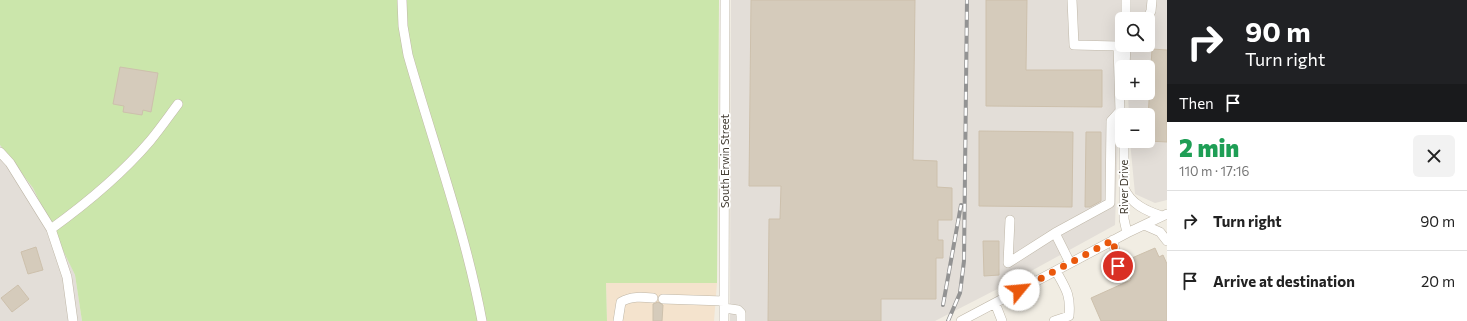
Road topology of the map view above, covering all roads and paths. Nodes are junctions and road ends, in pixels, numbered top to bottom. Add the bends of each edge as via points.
1 (402, 0) edge
2 (725, 0) edge
3 (1072, 0) edge
4 (1126, 0) edge
5 (1152, 0) edge
6 (1126, 12) edge
7 (1150, 12) edge
8 (1115, 45) edge
9 (1123, 52) edge
10 (178, 104) dead end
11 (1124, 148) edge
12 (0, 152) edge
13 (1111, 167) junction
14 (1124, 167) junction
15 (1124, 188) junction
16 (1164, 215) edge
17 (1010, 220) dead end
18 (1144, 225) junction
19 (51, 229) junction
20 (1055, 233) junction
21 (1126, 234) junction
22 (1113, 240) junction
23 (1167, 241) edge
24 (1070, 263) junction
25 (1056, 271) junction
26 (1114, 272) dead end
27 (724, 304) junction
28 (995, 304) junction
29 (73, 321) edge
30 (482, 321) edge
31 (618, 321) edge
32 (724, 321) edge
33 (741, 321) edge
34 (961, 321) edge
35 (1002, 321) edge
36 (1054, 321) edge

1 - 30 street via 408,55 463,237
2 - 27 street, South Erwin Street
3 - 8 street via 1074,45
4 - 6 street
5 - 7 street
9 - 13 street via 1120,111 1111,121
10 - 19 street via 149,142 114,178 85,205
11 - 14 street, River Drive
12 - 19 street via 10,163
13 - 14 street
13 - 20 street via 1110,203
14 - 15 street, River Drive
15 - 16 street via 1136,204 1147,211
15 - 21 street, River Drive
16 - 18 street
17 - 20 street via 1008,263
18 - 21 street
18 - 23 street via 1163,234
19 - 29 street via 67,277
20 - 24 street
21 - 22 street
22 - 24 street
22 - 26 street via 1118,266
24 - 25 street
25 - 28 street
25 - 36 street via 1070,302 1069,316
27 - 31 street via 639,297 621,302
27 - 32 street, South Erwin Street
27 - 33 street via 741,313
28 - 34 street
28 - 35 street

